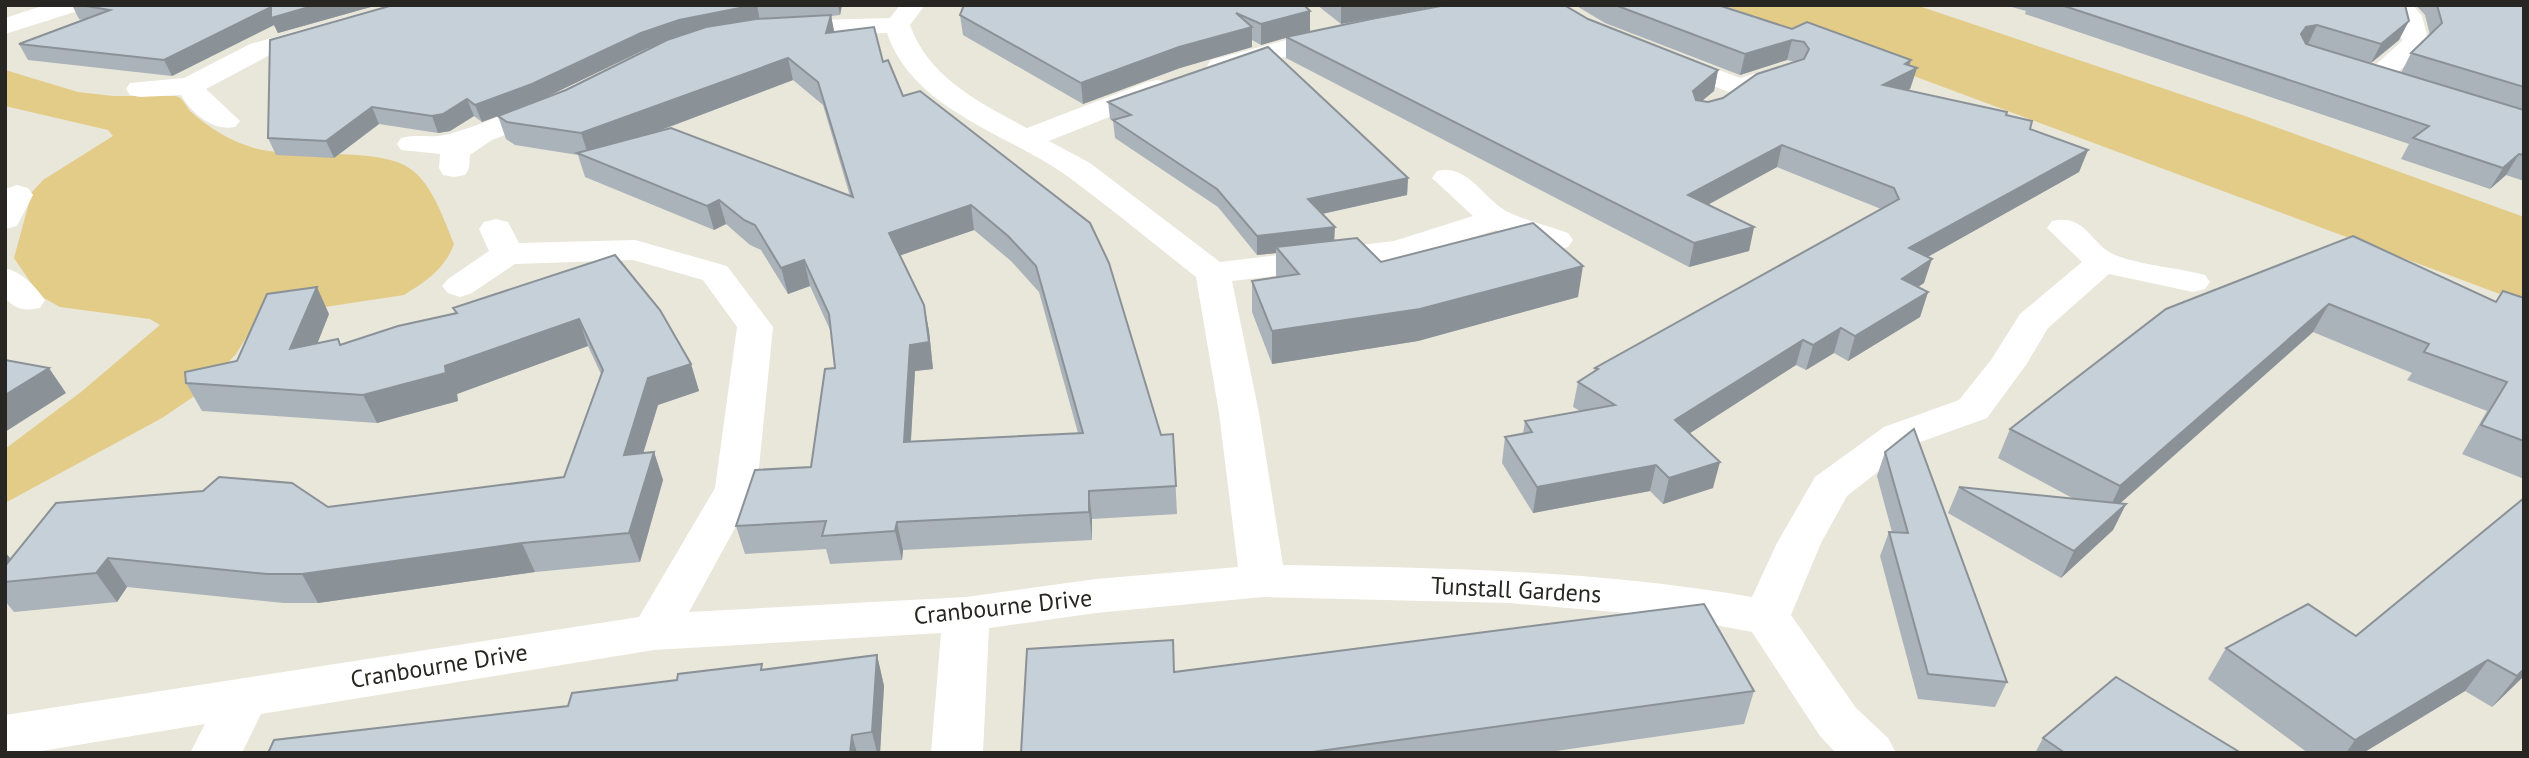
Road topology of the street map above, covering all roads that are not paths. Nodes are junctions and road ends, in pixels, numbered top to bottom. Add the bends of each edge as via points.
1 (72, 5) edge
2 (419, 5) edge
3 (2398, 5) edge
4 (1307, 13) edge
5 (905, 15) edge
6 (5, 26) edge
7 (758, 32) edge
8 (1645, 50) edge
9 (1788, 71) edge
10 (2376, 77) edge
11 (190, 86) junction
12 (1740, 88) junction
13 (141, 89) dead end
14 (568, 101) edge
15 (1713, 107) edge
16 (225, 121) dead end
17 (482, 134) junction
18 (1026, 139) junction
19 (412, 144) dead end
20 (454, 168) dead end
21 (1448, 178) dead end
22 (1496, 219) junction
23 (2064, 228) dead end
24 (1556, 240) edge
25 (2102, 262) junction
26 (1213, 273) junction
27 (2193, 282) dead end
28 (460, 286) dead end
29 (1263, 581) junction
30 (967, 614) junction
31 (1767, 617) junction
32 (654, 632) junction
33 (245, 696) junction
34 (5, 736) edge
35 (216, 753) edge
36 (957, 753) edge
37 (1870, 753) edge

1 - 6 street
2 - 11 street via 259,50
3 - 10 street via 2409,16 2416,43
4 - 18 street via 1347,33 1191,76
5 - 7 street
5 - 18 street via 906,51 934,82 974,111
8 - 12 street
9 - 12 street
11 - 13 street
11 - 16 street via 197,99
12 - 15 street
14 - 17 street
17 - 19 street via 441,145
17 - 20 street via 455,151
18 - 26 street via 1079,170
21 - 22 street
22 - 24 street
22 - 26 street via 1398,251
23 - 25 street
25 - 27 street
25 - 31 street via 2033,322 1973,409 1898,436 1830,487
26 - 29 street
28 - 32 street via 501,242 635,250 715,273 755,327 736,488
29 - 30 street, Cranbourne Drive via 1096,596
29 - 31 street, Tunstall Gardens via 1509,586 1673,600
30 - 32 street, Cranbourne Drive
30 - 36 street
31 - 37 street via 1838,722
32 - 33 street, Cranbourne Drive
33 - 34 street, Cranbourne Drive
33 - 35 street

